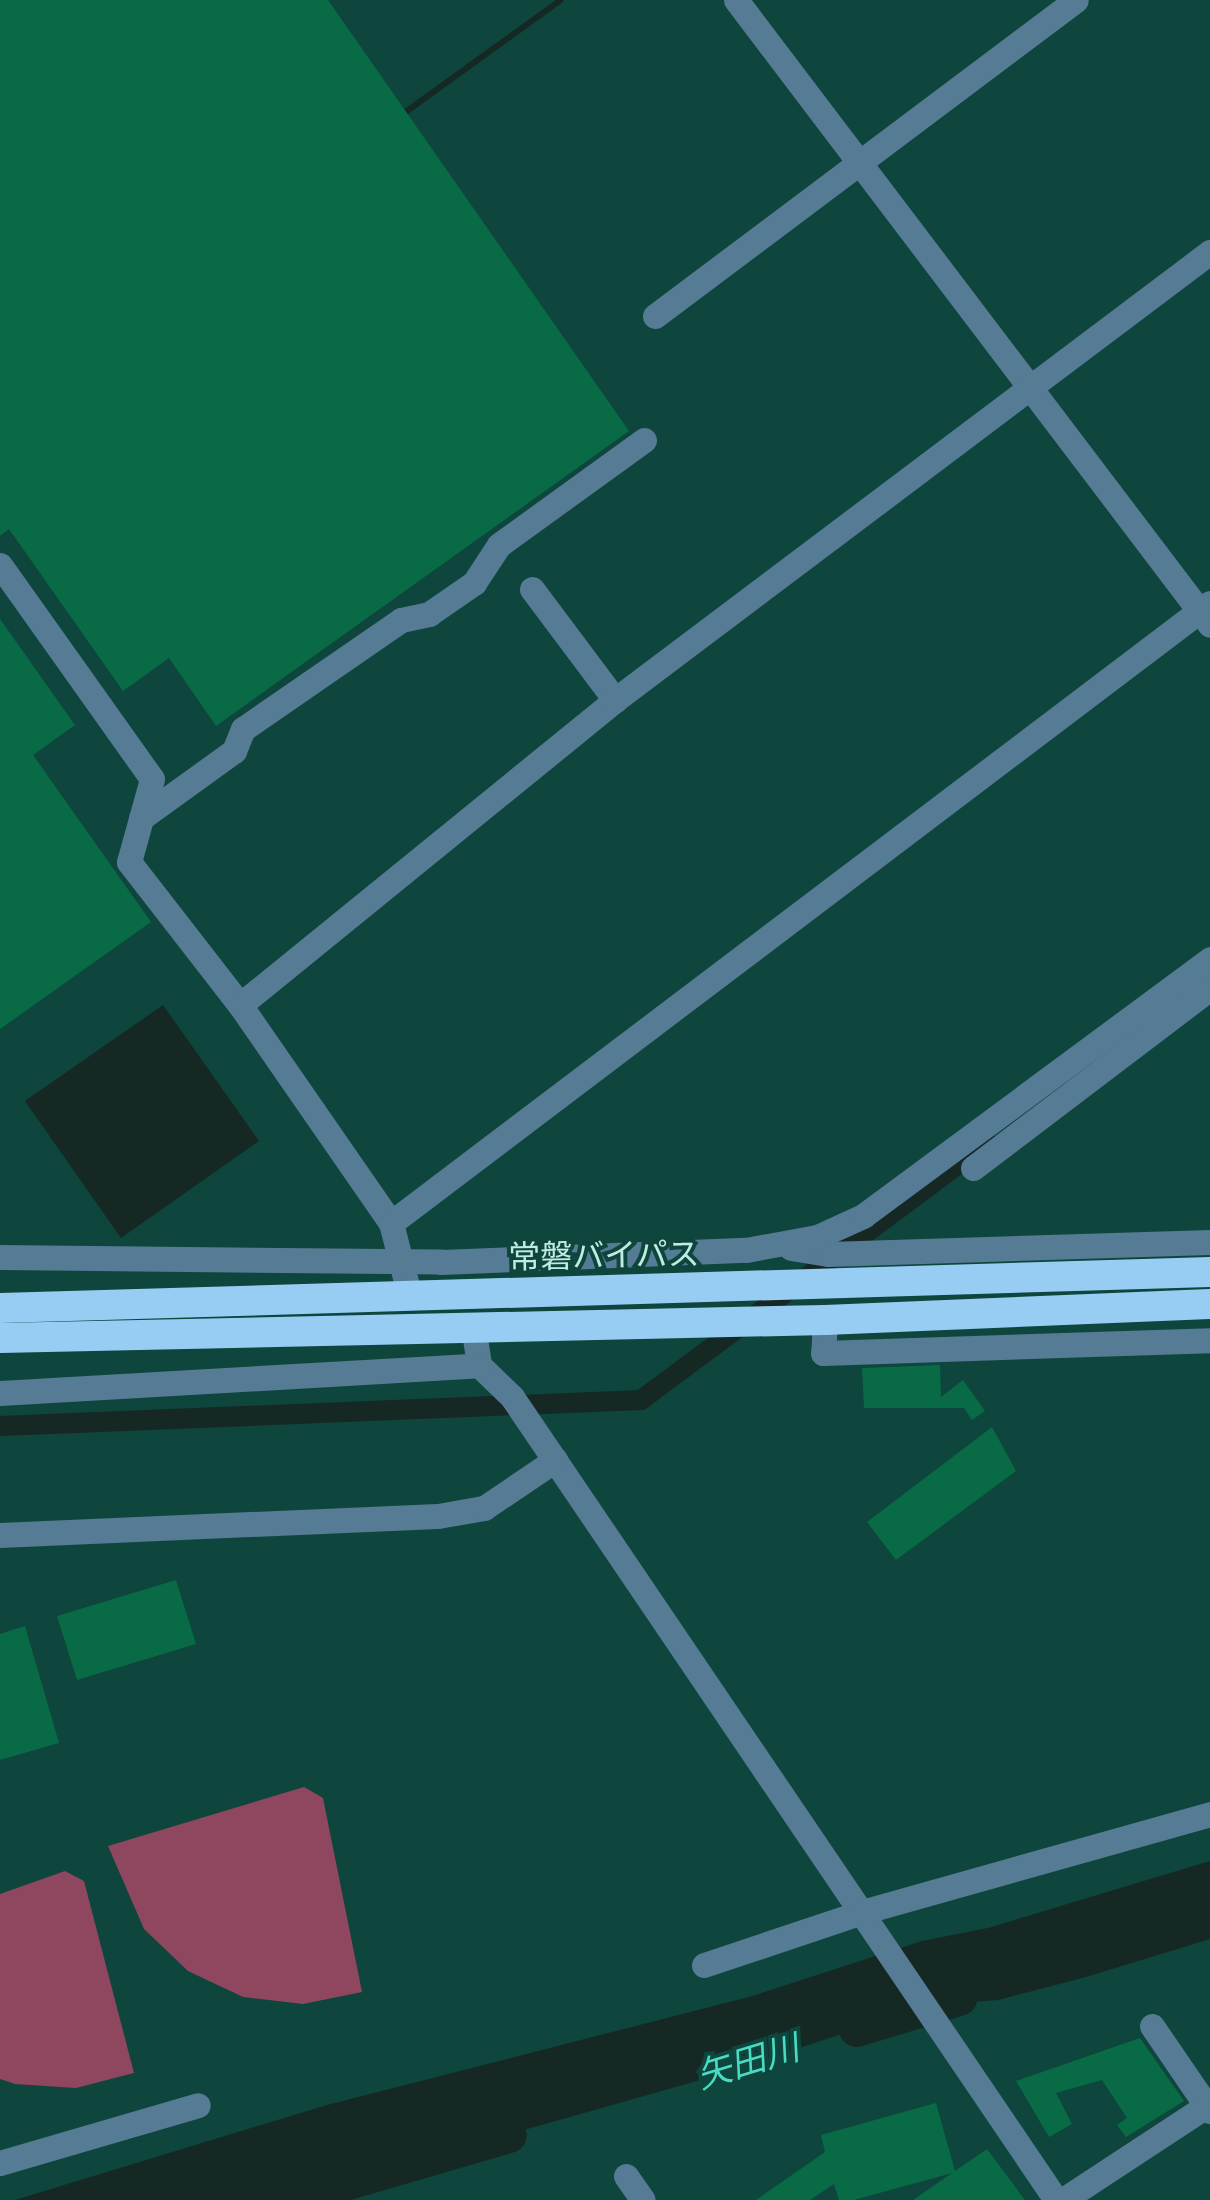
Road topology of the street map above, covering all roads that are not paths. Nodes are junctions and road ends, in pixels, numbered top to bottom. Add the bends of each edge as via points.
1 (736, 0) edge
2 (1076, 0) edge
3 (860, 163) junction
4 (1210, 252) edge
5 (655, 316) dead end
6 (1030, 388) junction
7 (644, 440) dead end
8 (0, 565) edge
9 (532, 589) dead end
10 (1206, 613) edge
11 (615, 700) junction
12 (141, 818) junction
13 (1210, 959) edge
14 (1210, 988) edge
15 (240, 1005) junction
16 (973, 1168) dead end
17 (390, 1223) junction
18 (1210, 1242) edge
19 (776, 1246) junction
20 (0, 1257) edge
21 (400, 1259) junction
22 (1210, 1272) edge
23 (410, 1297) junction
24 (1210, 1304) edge
25 (0, 1308) edge
26 (825, 1320) junction
27 (473, 1326) junction
28 (0, 1338) edge
29 (1210, 1340) edge
30 (479, 1364) junction
31 (0, 1392) edge
32 (556, 1460) junction
33 (0, 1534) edge
34 (1210, 1814) edge
35 (864, 1914) junction
36 (704, 1965) dead end
37 (1152, 2026) dead end
38 (198, 2105) dead end
39 (1208, 2109) edge
40 (0, 2163) edge
41 (626, 2176) dead end
42 (642, 2200) edge
43 (1060, 2200) edge

1 - 3 street
2 - 3 street
3 - 5 street
3 - 6 street
4 - 6 street
6 - 10 street
6 - 11 street
7 - 12 street via 499,545 474,583 429,614 401,620 243,729 234,751
8 - 12 street via 152,779
9 - 11 street
10 - 17 street
11 - 15 street
12 - 15 street via 129,862
13 - 19 street via 862,1216 840,1229
14 - 16 street
15 - 17 street
17 - 21 street
18 - 19 street via 828,1254
19 - 21 street
20 - 21 street
21 - 23 street
22 - 23 highway, 常磐バイパス
23 - 25 highway, 常磐バイパス
24 - 26 highway, 常磐バイパス
26 - 27 highway, 常磐バイパス
26 - 29 street via 823,1354
27 - 28 highway, 常磐バイパス
27 - 30 street
30 - 31 street
30 - 32 street via 512,1397
32 - 33 street via 484,1508 438,1516
32 - 35 street
34 - 35 street
35 - 36 street
35 - 43 street
37 - 39 street
38 - 40 street
39 - 43 street
41 - 42 street

